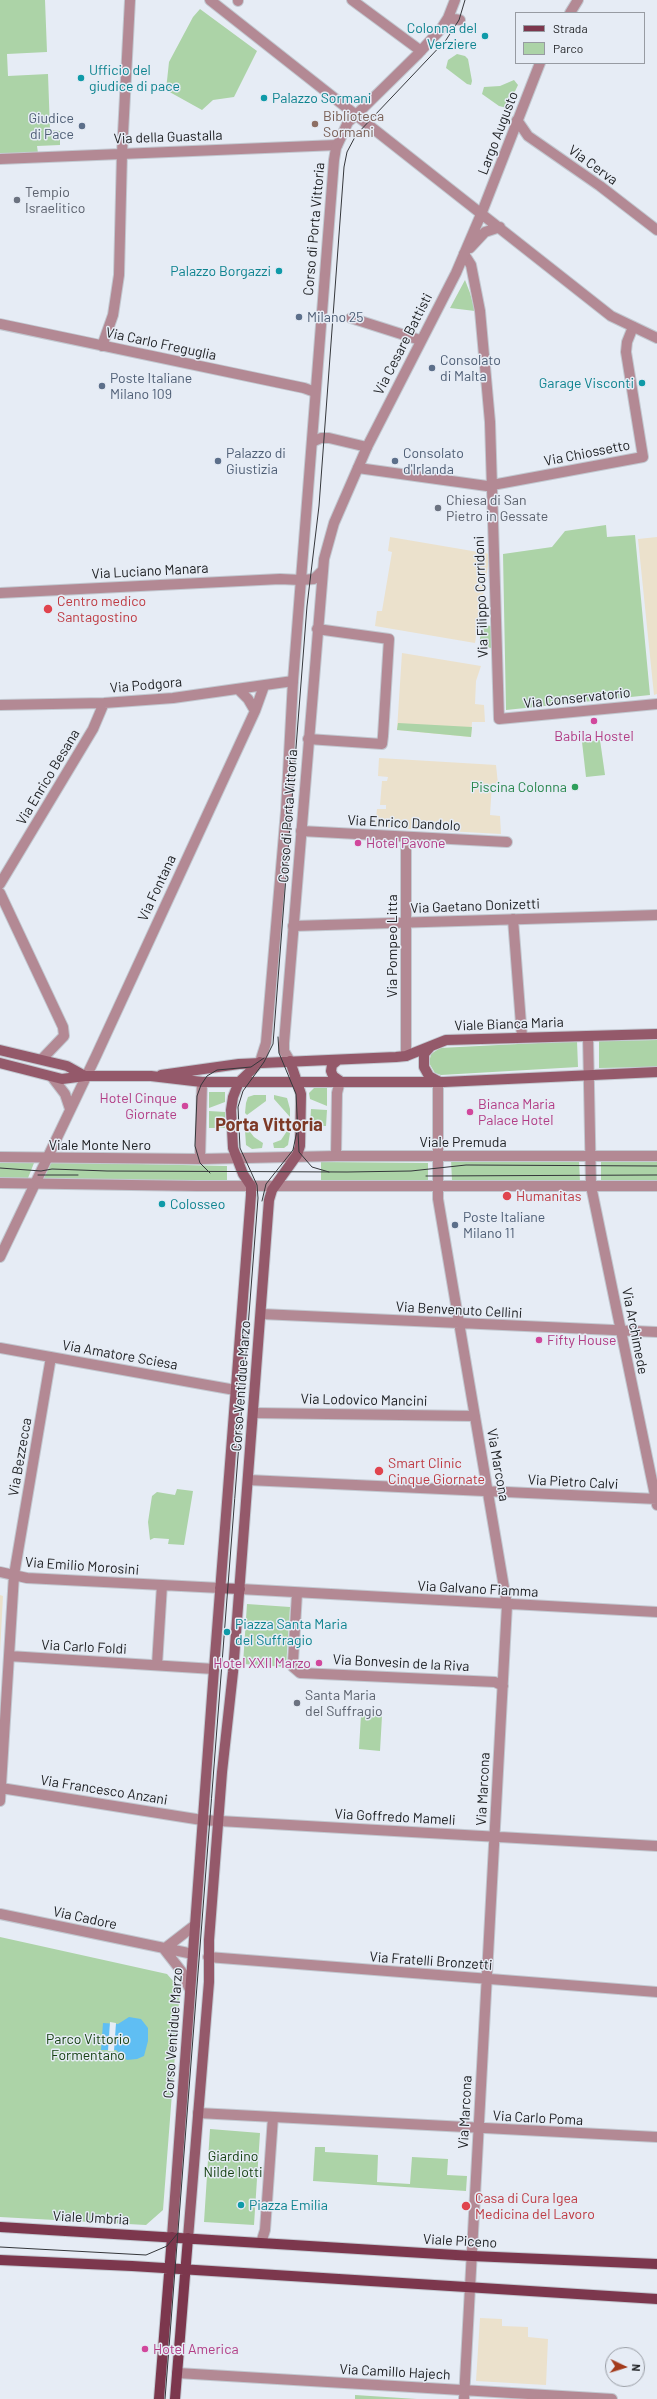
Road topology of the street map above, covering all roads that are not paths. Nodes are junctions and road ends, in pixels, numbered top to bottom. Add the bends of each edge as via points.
1 (130, 0) edge
2 (210, 0) edge
3 (352, 0) edge
4 (455, 0) edge
5 (578, 0) edge
6 (571, 12) edge
7 (448, 18) junction
8 (460, 20) dead end
9 (421, 51) junction
10 (540, 64) edge
11 (356, 115) junction
12 (517, 120) junction
13 (337, 145) junction
14 (122, 153) junction
15 (0, 159) edge
16 (482, 212) junction
17 (500, 227) junction
18 (657, 230) edge
19 (464, 254) junction
20 (351, 318) dead end
21 (0, 324) edge
22 (633, 327) junction
23 (657, 338) edge
24 (420, 340) junction
25 (102, 346) junction
26 (315, 392) junction
27 (312, 442) junction
28 (367, 447) junction
29 (358, 468) junction
30 (492, 485) junction
31 (321, 572) junction
32 (300, 580) junction
33 (0, 593) edge
34 (316, 628) junction
35 (292, 681) junction
36 (264, 686) junction
37 (238, 689) junction
38 (104, 703) junction
39 (657, 704) edge
40 (0, 706) edge
41 (255, 711) junction
42 (499, 720) joint
43 (308, 739) junction
44 (301, 832) junction
45 (406, 836) junction
46 (507, 842) dead end
47 (0, 884) edge
48 (0, 894) edge
49 (657, 915) edge
50 (513, 919) junction
51 (406, 922) junction
52 (293, 926) junction
53 (657, 1034) edge
54 (588, 1036) junction
55 (522, 1037) junction
56 (432, 1044) junction
57 (0, 1050) edge
58 (406, 1056) junction
59 (42, 1059) junction
60 (338, 1060) junction
61 (260, 1062) junction
62 (290, 1062) junction
63 (0, 1063) edge
64 (187, 1070) junction
65 (657, 1072) edge
66 (589, 1075) junction
67 (85, 1076) junction
68 (151, 1076) junction
69 (52, 1077) junction
70 (298, 1081) junction
71 (340, 1081) junction
72 (438, 1081) junction
73 (202, 1082) junction
74 (239, 1082) junction
75 (70, 1109) junction
76 (336, 1156) junction
77 (438, 1156) junction
78 (590, 1156) junction
79 (657, 1156) edge
80 (0, 1157) edge
81 (295, 1157) junction
82 (236, 1158) junction
83 (45, 1159) junction
84 (200, 1159) junction
85 (0, 1183) edge
86 (34, 1185) junction
87 (438, 1185) junction
88 (251, 1186) junction
89 (274, 1186) junction
90 (591, 1186) junction
91 (657, 1186) edge
92 (0, 1257) edge
93 (261, 1314) junction
94 (459, 1324) junction
95 (621, 1331) junction
96 (657, 1332) edge
97 (0, 1348) edge
98 (51, 1356) junction
99 (235, 1390) junction
100 (253, 1413) junction
101 (475, 1416) junction
102 (248, 1480) junction
103 (488, 1492) junction
104 (657, 1501) edge
105 (0, 1572) edge
106 (14, 1575) junction
107 (162, 1585) junction
108 (220, 1588) junction
109 (240, 1589) junction
110 (297, 1593) junction
111 (507, 1605) junction
112 (657, 1612) edge
113 (9, 1656) junction
114 (157, 1665) junction
115 (214, 1669) junction
116 (503, 1686) junction
117 (1, 1788) edge
118 (0, 1801) edge
119 (202, 1820) junction
120 (218, 1821) junction
121 (495, 1837) junction
122 (657, 1846) edge
123 (0, 1914) edge
124 (195, 1925) junction
125 (164, 1949) junction
126 (201, 1956) junction
127 (487, 1979) junction
128 (190, 1990) junction
129 (657, 1992) edge
130 (198, 2113) junction
131 (273, 2117) junction
132 (479, 2129) junction
133 (657, 2137) edge
134 (0, 2227) edge
135 (180, 2238) junction
136 (261, 2243) junction
137 (472, 2256) junction
138 (0, 2260) edge
139 (657, 2264) edge
140 (178, 2269) junction
141 (470, 2286) junction
142 (657, 2299) edge
143 (177, 2373) junction
144 (464, 2395) edge
145 (159, 2399) edge
146 (175, 2399) edge
147 (612, 2399) edge

1 - 14 street
2 - 11 street
3 - 9 street
4 - 7 street
5 - 6 street
7 - 8 street
7 - 9 street
9 - 11 street, Corso di Porta Vittoria
10 - 12 street, Largo Augusto
11 - 13 street, Corso di Porta Vittoria via 348,122
11 - 16 street
12 - 16 street, Largo Augusto
12 - 18 street, Via Cerva via 530,138 600,186
13 - 14 street, Via della Guastalla
13 - 26 street, Corso di Porta Vittoria
14 - 15 street, Via della Guastalla
14 - 25 street via 119,275 113,315
16 - 17 street
16 - 19 street, Via Cesare Battisti
17 - 19 street, Via Cesare Battisti via 486,232
17 - 22 street via 608,314
19 - 24 street, Via Cesare Battisti
19 - 30 street, Via Filippo Corridoni via 470,265 479,306 490,422
20 - 24 street
21 - 25 street, Via Carlo Freguglia
22 - 23 street
22 - 30 street, Via Chiossetto via 626,352 643,457
24 - 28 street, Via Cesare Battisti
25 - 26 street, Via Carlo Freguglia
26 - 27 street, Corso di Porta Vittoria
27 - 28 street via 327,438
27 - 32 street, Corso di Porta Vittoria
28 - 29 street, Via Cesare Battisti
29 - 30 street, Via Chiossetto
29 - 31 street, Corso di Porta Vittoria via 334,523
30 - 42 street, Via Filippo Corridoni
31 - 32 street, Via Luciano Manara via 314,579
31 - 34 street, Corso di Porta Vittoria
32 - 33 street, Via Luciano Manara
32 - 35 street, Corso di Porta Vittoria
34 - 43 street, Corso di Porta Vittoria
34 - 43 street via 389,639 382,744
35 - 36 street, Via Podgora
35 - 61 street, Corso di Porta Vittoria via 286,811 266,1043
36 - 37 street, Via Podgora
36 - 41 street, Via Fontana
37 - 38 street, Via Podgora via 173,698
37 - 41 street
38 - 40 street, Via Podgora
38 - 47 street, Via Enrico Besana via 93,729
39 - 42 street, Via Conservatorio
41 - 67 street, Via Fontana
43 - 44 street, Corso di Porta Vittoria
44 - 45 street, Via Enrico Dandolo
44 - 52 street, Corso di Porta Vittoria
45 - 46 street, Via Enrico Dandolo
45 - 51 street, Via Pompeo Litta
48 - 59 street via 63,1027 64,1036
49 - 50 street, Via Gaetano Donizetti
50 - 51 street, Via Gaetano Donizetti
50 - 55 street
51 - 52 street, Via Gaetano Donizetti
51 - 58 street, Via Pompeo Litta
52 - 62 street, Corso di Porta Vittoria via 284,1043 284,1051
53 - 54 main road, Viale Bianca Maria
54 - 55 main road, Viale Bianca Maria
54 - 66 street
55 - 56 main road, Viale Bianca Maria via 446,1040
56 - 58 main road, Viale Bianca Maria
56 - 72 main road via 424,1054 424,1067 429,1076
57 - 59 main road
58 - 60 main road, Viale Bianca Maria
59 - 67 main road via 71,1068
60 - 62 main road, Viale Bianca Maria
60 - 71 main road via 332,1065 331,1071
61 - 62 main road, Viale Bianca Maria
61 - 64 main road, Viale Bianca Maria
61 - 74 main road
62 - 70 main road
63 - 69 main road
64 - 68 main road, Viale Bianca Maria
64 - 73 main road
65 - 66 main road
66 - 72 main road
66 - 78 street
67 - 68 main road
67 - 69 main road via 72,1079
67 - 75 street, Via Fontana
68 - 73 main road
69 - 75 street via 65,1094
70 - 71 main road
70 - 74 main road
70 - 81 main road via 302,1098 301,1136 300,1150
71 - 72 main road
71 - 76 street via 337,1093
72 - 77 street, Via Marcona
73 - 74 main road
73 - 84 street
74 - 82 main road via 231,1110 231,1135
75 - 83 street, Via Fontana
76 - 77 street, Viale Premuda
76 - 81 street, Viale Premuda
77 - 78 street, Viale Premuda
77 - 87 street, Via Marcona
78 - 79 street, Viale Premuda
78 - 90 street
80 - 83 street, Viale Monte Nero
81 - 82 street
81 - 89 main road
82 - 84 street, Viale Monte Nero
82 - 88 main road
83 - 84 street, Viale Monte Nero
83 - 86 street, Via Fontana
85 - 86 street
86 - 88 street
86 - 92 street, Via Fontana
87 - 89 street
87 - 90 street
87 - 94 street, Via Marcona via 438,1199
88 - 89 street
88 - 99 main road, Corso Ventidue Marzo
89 - 93 main road, Corso Ventidue Marzo via 269,1200
90 - 91 street
90 - 95 street, Via Archimede
93 - 94 street, Via Benvenuto Cellini
93 - 100 main road, Corso Ventidue Marzo
94 - 95 street, Via Benvenuto Cellini
94 - 101 street, Via Marcona
95 - 96 street, Via Benvenuto Cellini
95 - 104 street, Via Archimede
97 - 98 street, Via Amatore Sciesa
98 - 99 street, Via Amatore Sciesa
98 - 106 street, Via Bezzecca
99 - 108 main road, Corso Ventidue Marzo
100 - 101 street, Via Lodovico Mancini
100 - 102 main road, Corso Ventidue Marzo
101 - 103 street, Via Marcona
102 - 103 street, Via Pietro Calvi
102 - 109 main road, Corso Ventidue Marzo
103 - 104 street, Via Pietro Calvi
103 - 111 street, Via Marcona
105 - 106 street, Via Emilio Morosini
106 - 107 street, Via Emilio Morosini via 27,1578
106 - 113 street, Via Bezzecca
107 - 108 street
107 - 114 street
108 - 109 main road
108 - 115 main road
109 - 110 street
109 - 120 main road, Corso Ventidue Marzo
110 - 111 street, Via Galvano Fiamma
110 - 116 street, Via Bonvesin de la Riva via 292,1662 296,1671 300,1673 495,1682
111 - 112 street, Via Galvano Fiamma
111 - 116 street, Via Marcona
113 - 114 street, Via Carlo Foldi
113 - 117 street, Via Bezzecca
114 - 115 street
115 - 119 main road, Corso Ventidue Marzo
116 - 121 street, Via Marcona
117 - 118 street, Via Bezzecca
117 - 119 street, Via Francesco Anzani
119 - 120 street, Via Goffredo Mameli
119 - 124 main road, Corso Ventidue Marzo
120 - 121 street, Via Goffredo Mameli
120 - 126 main road, Corso Ventidue Marzo
121 - 122 street, Via Goffredo Mameli
121 - 127 street, Via Marcona
123 - 125 street, Via Cadore
124 - 125 street
124 - 126 main road, Corso Ventidue Marzo
125 - 126 street, Via Cadore
125 - 128 street via 182,1972
126 - 127 street, Via Fratelli Bronzetti
126 - 128 main road, Corso Ventidue Marzo
126 - 130 main road, Corso Ventidue Marzo via 209,1982
127 - 129 street, Via Fratelli Bronzetti
127 - 132 street, Via Marcona
128 - 135 main road, Corso Ventidue Marzo
130 - 131 street
130 - 135 main road, Corso Ventidue Marzo
131 - 132 street, Via Carlo Poma
131 - 136 street via 265,2230
132 - 133 street, Via Carlo Poma
132 - 137 street, Via Marcona
134 - 135 main road, Viale Umbria
135 - 136 main road
135 - 140 main road, Corso Ventidue Marzo
135 - 140 main road, Corso Ventidue Marzo
136 - 137 main road, Viale Piceno
137 - 139 main road, Viale Piceno
137 - 141 street, Via Marcona
138 - 140 main road
140 - 141 main road
140 - 143 main road, Corso Ventidue Marzo
140 - 145 main road, Corso Ventidue Marzo
141 - 142 main road
141 - 144 street, Via Marcona
143 - 144 street, Via Camillo Hajech
143 - 146 main road, Corso Ventidue Marzo
144 - 147 street, Via Camillo Hajech

